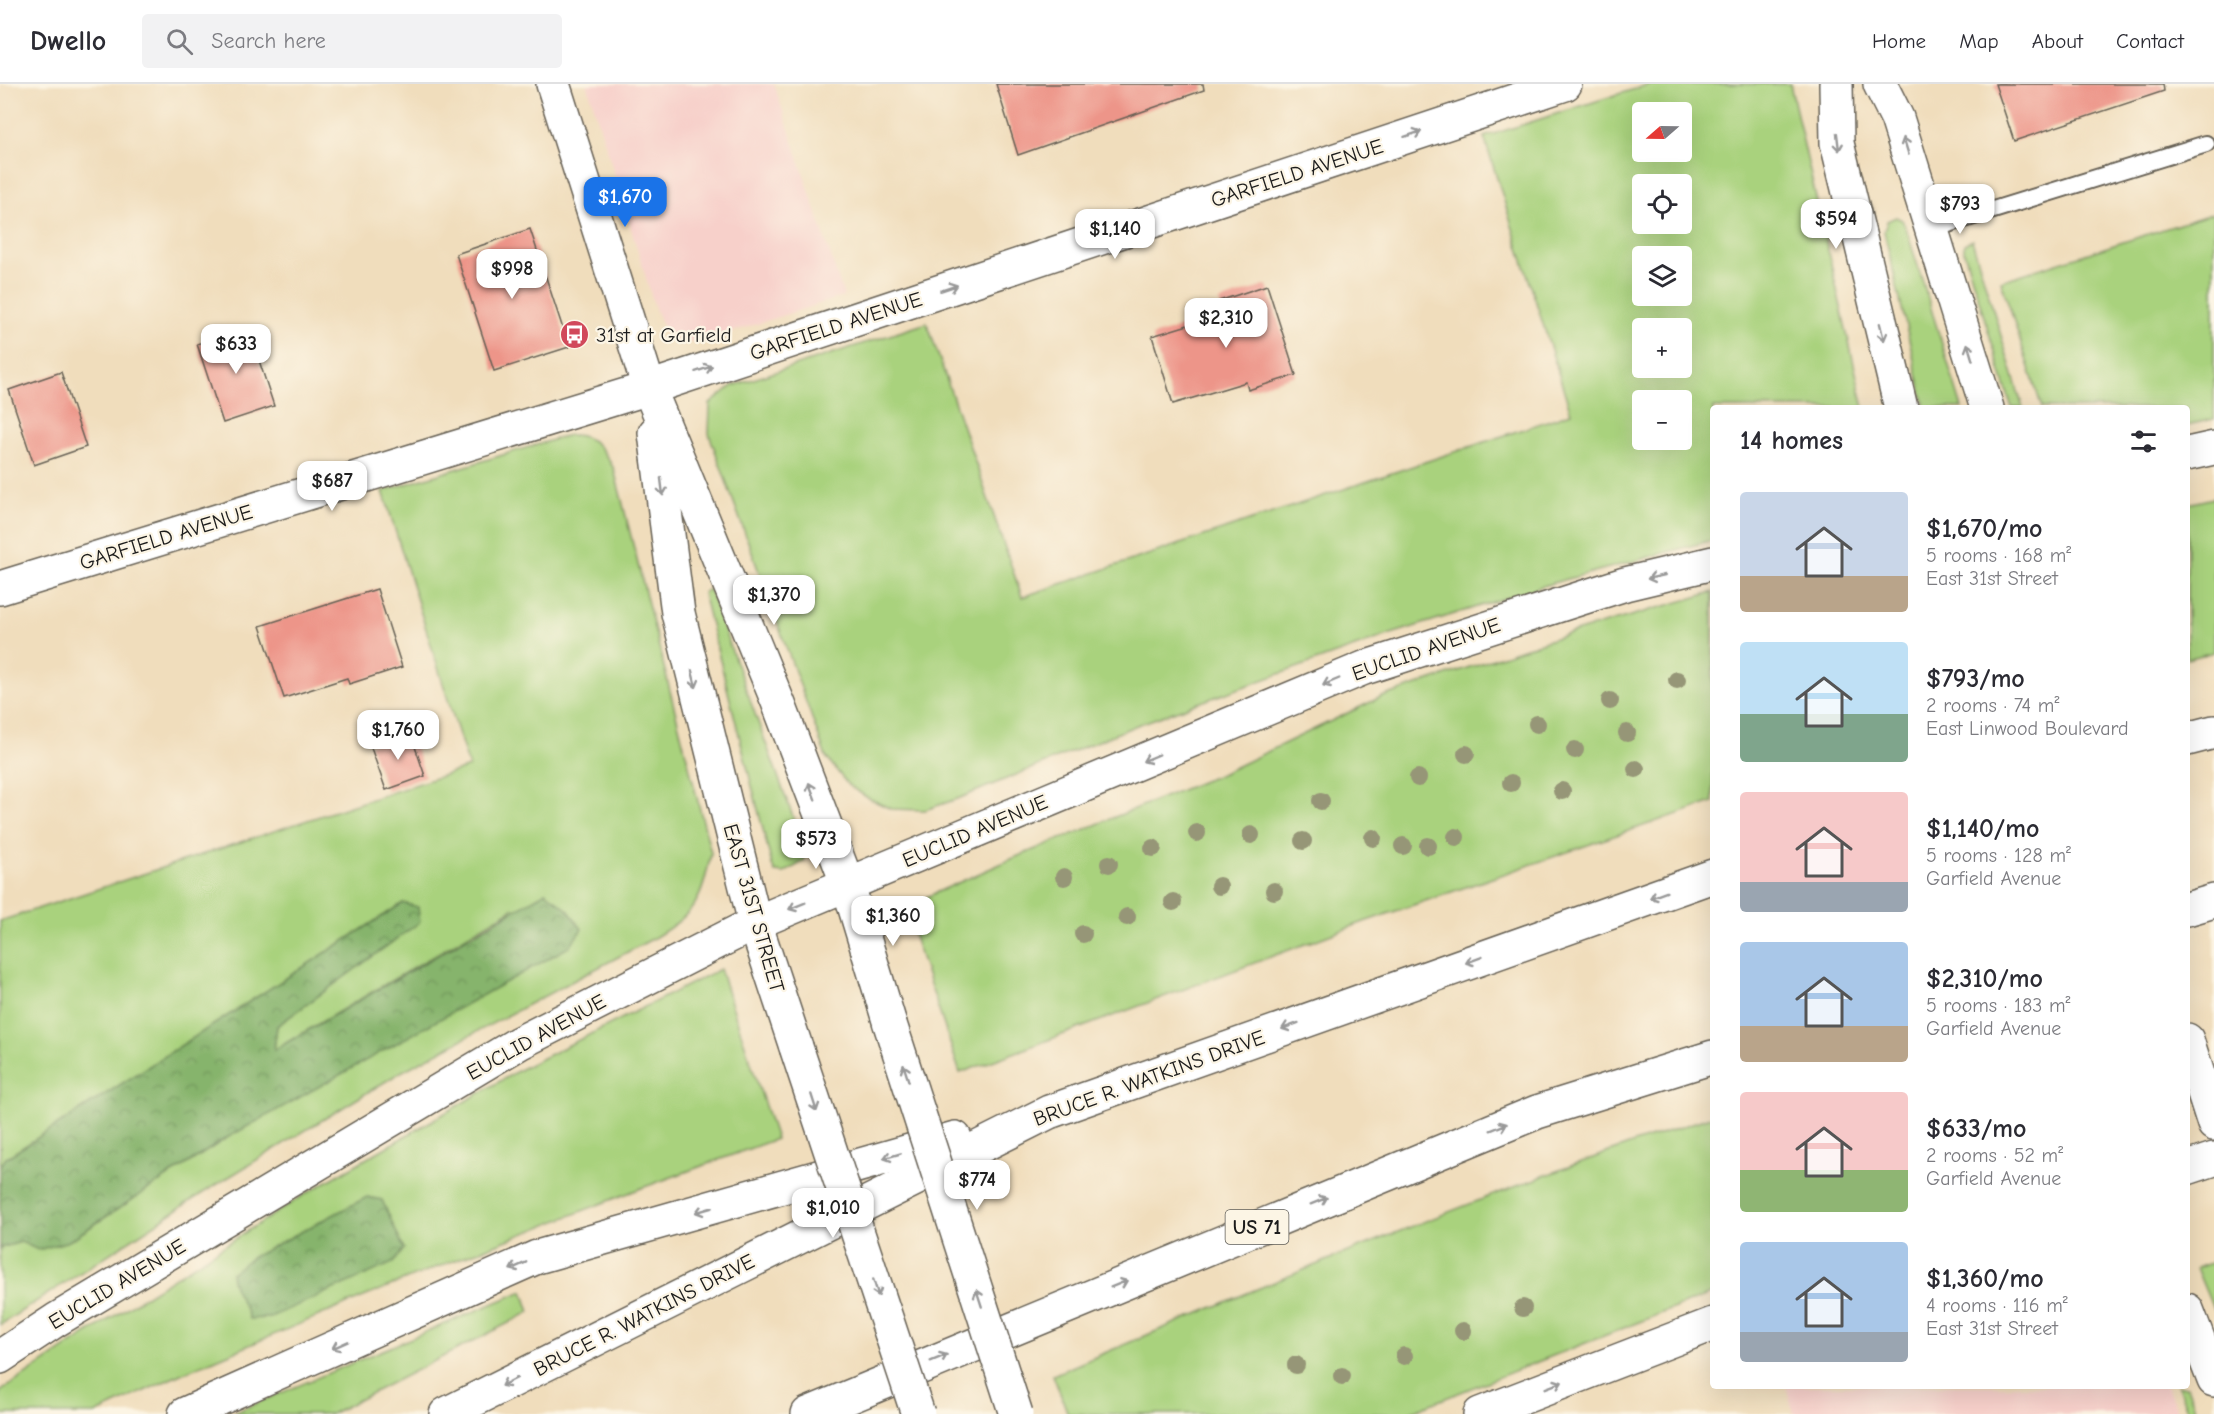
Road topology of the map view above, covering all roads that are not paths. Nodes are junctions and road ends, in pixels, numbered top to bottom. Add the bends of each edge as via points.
1 (553, 84) edge
2 (1564, 84) edge
3 (1836, 84) edge
4 (1880, 84) edge
5 (2206, 144) dead end
6 (1932, 229) junction
7 (649, 388) junction
8 (1900, 405) edge
9 (1986, 405) edge
10 (2214, 448) edge
11 (2190, 453) edge
12 (1710, 564) edge
13 (0, 588) edge
14 (2214, 732) edge
15 (2190, 738) edge
16 (1710, 877) edge
17 (848, 885) junction
18 (2214, 901) edge
19 (2190, 908) edge
20 (755, 923) junction
21 (2190, 1049) edge
22 (1710, 1058) edge
23 (1049, 1112) junction
24 (2214, 1124) edge
25 (2214, 1159) edge
26 (2190, 1167) edge
27 (2190, 1318) edge
28 (1710, 1325) edge
29 (0, 1357) edge
30 (2214, 1380) edge
31 (835, 1406) edge
32 (185, 1414) edge
33 (446, 1414) edge
34 (808, 1414) edge
35 (918, 1414) edge
36 (1017, 1414) edge
37 (1480, 1414) edge

1 - 7 main road, EAST 31ST STREET
7 -> 2 main road, GARFIELD AVENUE
3 -> 8 main road via 1837,143
6 -> 4 main road via 1897,118
5 - 6 lane
9 -> 6 main road
7 - 13 main road, GARFIELD AVENUE
17 -> 7 main road, EAST 31ST STREET via 778,702
7 -> 20 main road, EAST 31ST STREET via 678,613
10 - 11 main road
12 -> 17 main road, EUCLID AVENUE via 1625,584 1364,669
14 - 15 main road
16 -> 23 main road, BRUCE R. WATKINS DRIVE
17 -> 20 main road, EUCLID AVENUE
36 -> 17 main road, EAST 31ST STREET, bridge
18 - 19 main road
20 - 29 main road, EUCLID AVENUE via 519,1043
20 -> 35 main road, EAST 31ST STREET, bridge
21 - 24 main road
31 -> 22 main road, US 71 via 1537,1112
23 -> 32 main road via 537,1257
23 -> 33 main road, BRUCE R. WATKINS DRIVE
25 - 26 main road
27 - 30 main road
37 -> 28 main road
31 - 34 main road, US 71

